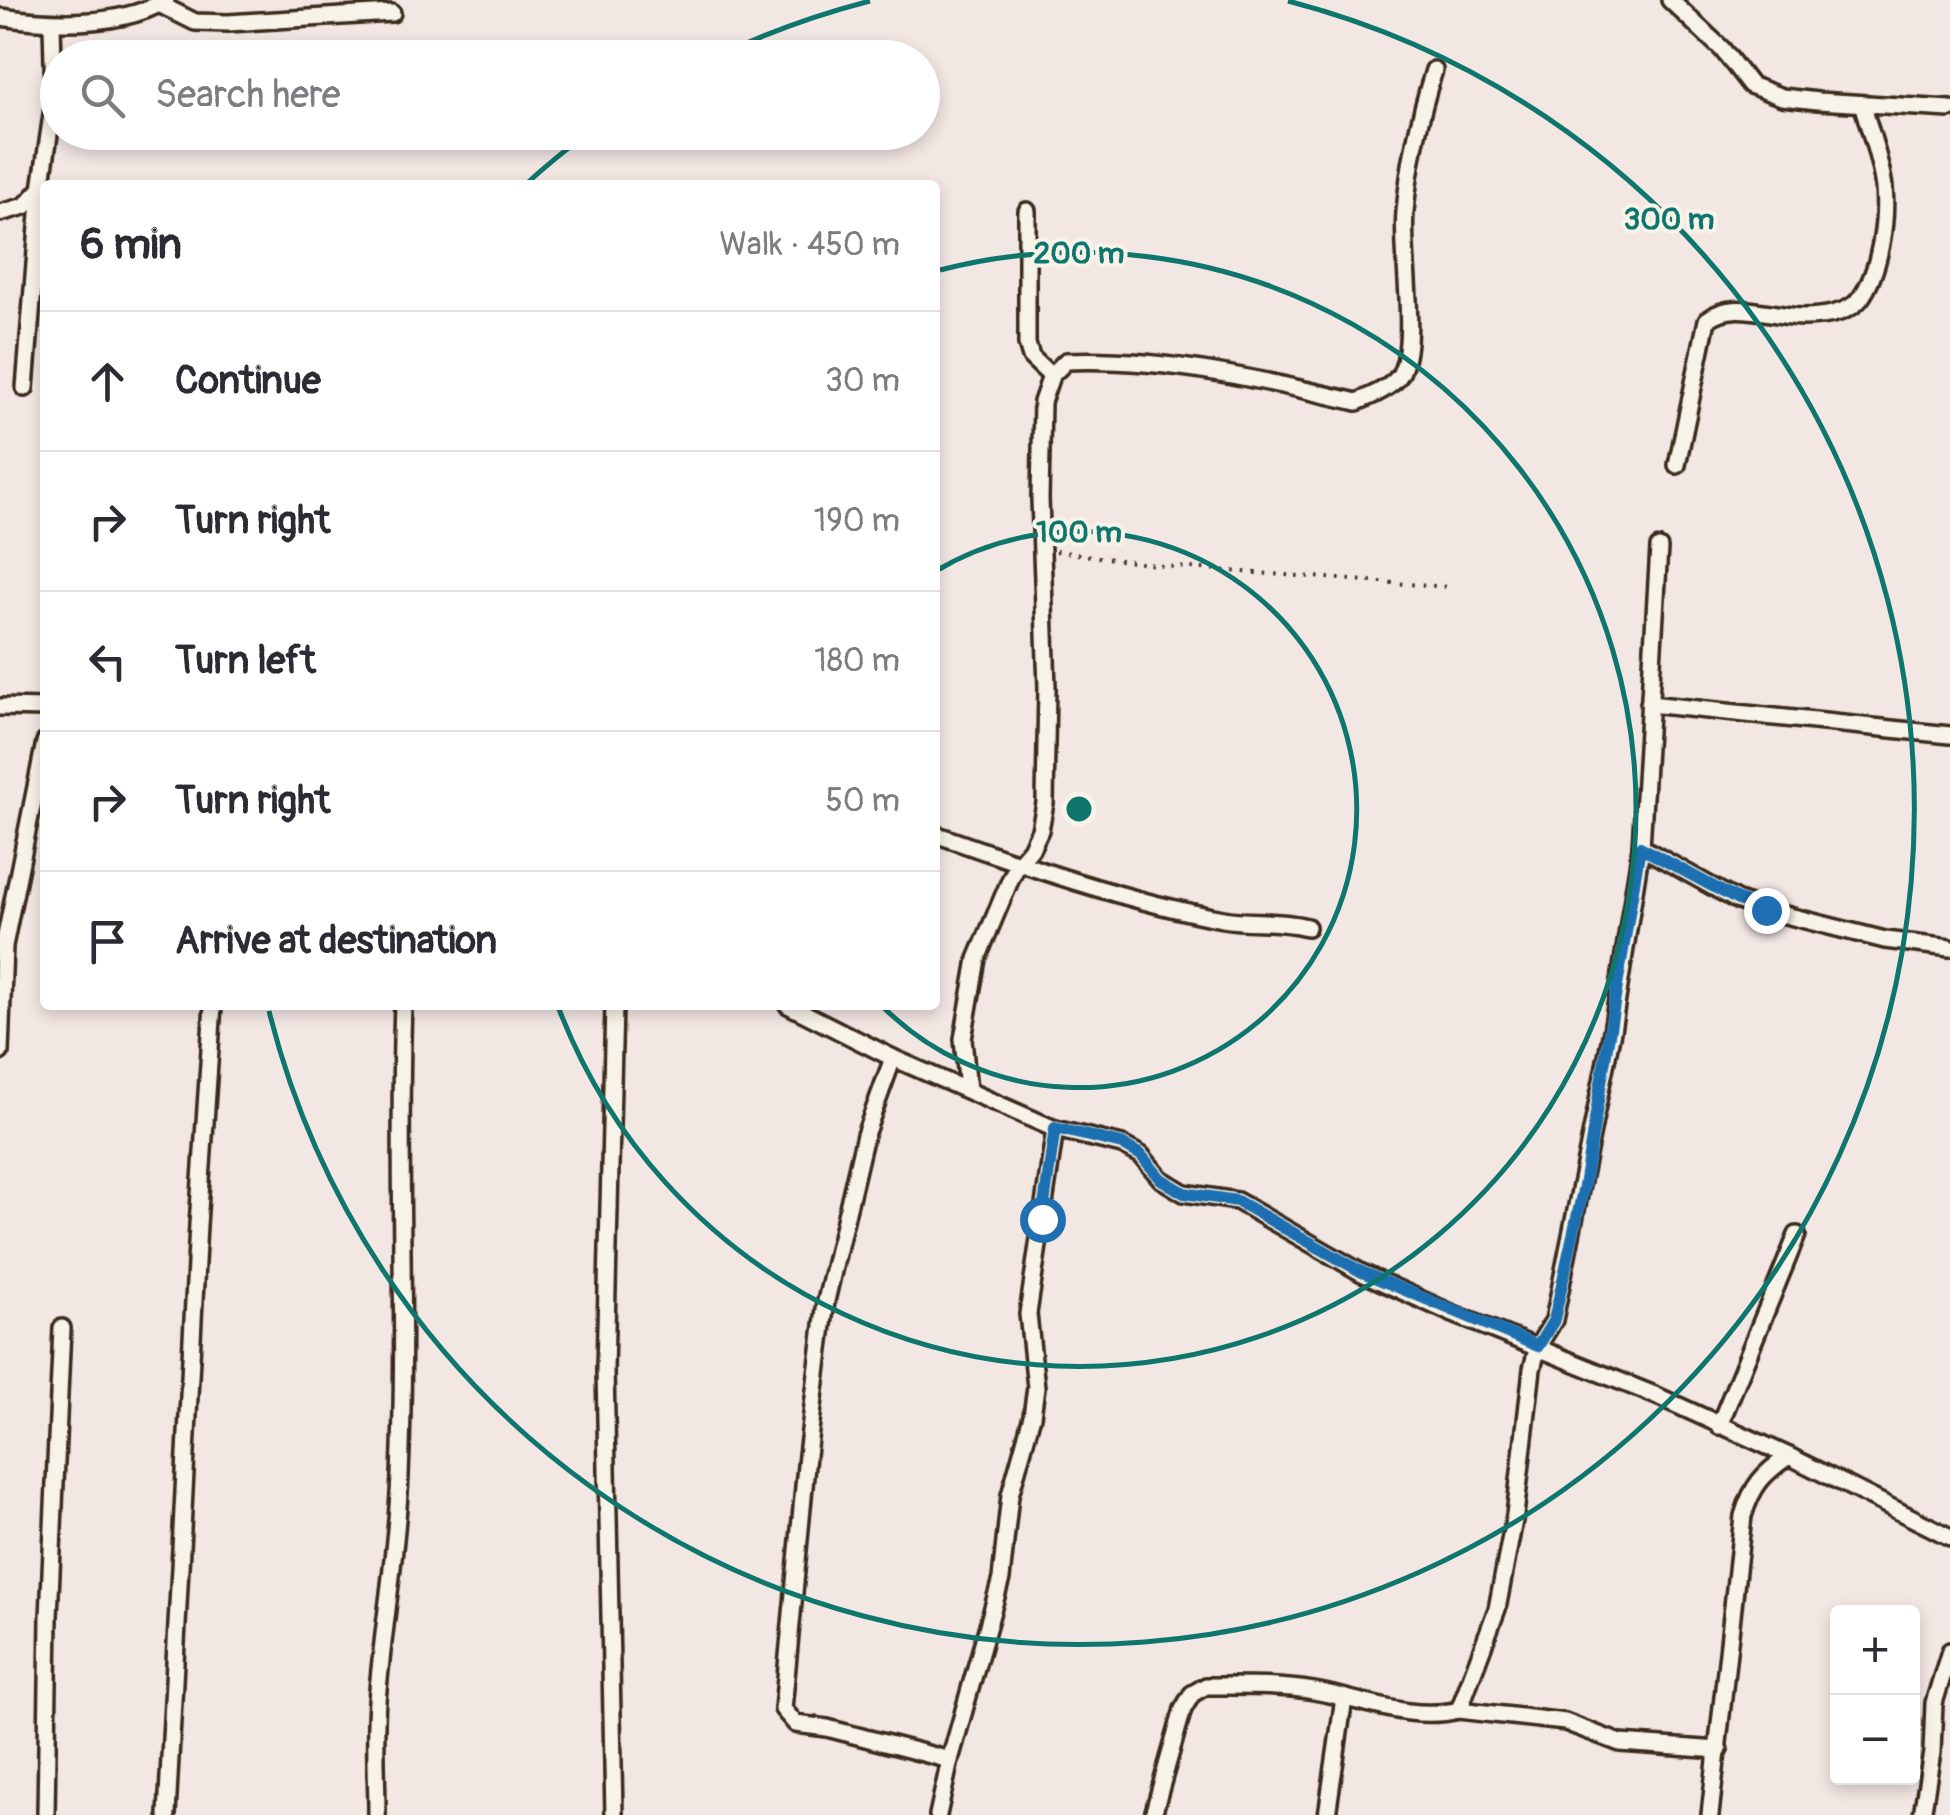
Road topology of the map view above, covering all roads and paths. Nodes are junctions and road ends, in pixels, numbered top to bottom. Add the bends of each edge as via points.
1 (1670, 0) edge
2 (162, 2) edge
3 (392, 13) dead end
4 (0, 17) edge
5 (52, 24) junction
6 (52, 40) edge
7 (1434, 70) dead end
8 (1863, 106) junction
9 (1950, 109) edge
10 (48, 150) edge
11 (44, 180) edge
12 (40, 192) edge
13 (1027, 211) dead end
14 (0, 213) edge
15 (40, 222) edge
16 (1051, 376) junction
17 (25, 388) dead end
18 (1677, 466) dead end
19 (1659, 548) dead end
20 (1042, 550) junction
21 (1450, 587) dead end
22 (1649, 704) junction
23 (0, 707) edge
24 (40, 708) edge
25 (1950, 734) edge
26 (40, 767) edge
27 (940, 836) edge
28 (1640, 847) junction
29 (1018, 864) junction
30 (1307, 927) dead end
31 (1950, 948) edge
32 (213, 1010) edge
33 (403, 1010) edge
34 (614, 1010) edge
35 (798, 1010) edge
36 (0, 1052) edge
37 (893, 1058) junction
38 (968, 1090) junction
39 (1055, 1128) junction
40 (1797, 1235) dead end
41 (62, 1328) dead end
42 (1538, 1346) junction
43 (1720, 1426) junction
44 (1789, 1456) junction
45 (1950, 1537) edge
46 (1950, 1651) edge
47 (1344, 1698) junction
48 (1459, 1710) junction
49 (1718, 1750) junction
50 (950, 1760) junction
51 (46, 1815) edge
52 (167, 1815) edge
53 (377, 1815) edge
54 (614, 1815) edge
55 (938, 1815) edge
56 (1153, 1815) edge
57 (1327, 1815) edge
58 (1710, 1815) edge
59 (1922, 1815) edge

1 - 8 street via 1750,85 1782,97
2 - 3 street via 194,22
2 - 5 street via 125,16
4 - 5 street
5 - 6 street
7 - 16 street via 1404,213 1406,352 1400,375 1389,385 1357,402 1274,382 1153,366 1066,361
8 - 9 street
8 - 18 street via 1884,185 1884,212 1872,274 1858,302 1834,314 1743,309 1717,311 1706,320
10 - 11 street
12 - 14 street via 25,206
13 - 16 street via 1027,344
15 - 17 street
16 - 20 street via 1042,402
19 - 22 street
20 - 21 path via 1162,566
20 - 29 street via 1045,803 1036,840
22 - 25 street
22 - 28 street
23 - 24 street
26 - 36 street via 4,946
27 - 29 street
28 - 31 street via 1766,910 1885,940
28 - 42 street via 1584,1186 1554,1320
29 - 30 street via 1226,920
29 - 38 street via 977,959 962,1039
32 - 52 street
33 - 53 street via 404,1351 400,1474 376,1704
34 - 54 street via 605,1369
35 - 37 street
37 - 38 street
37 - 50 street via 865,1135 826,1301 782,1709 796,1724
38 - 39 street
39 - 42 street via 1122,1144 1184,1193 1237,1201 1362,1272
39 - 50 street via 1028,1314 1036,1387 1032,1416 1010,1495 997,1597
40 - 43 street
41 - 51 street
42 - 43 street
42 - 48 street via 1496,1608
43 - 44 street
44 - 45 street
44 - 49 street via 1763,1473 1743,1516
46 - 59 street via 1934,1703
47 - 48 street via 1437,1716
47 - 56 street via 1312,1690 1206,1686 1192,1694
47 - 57 street
48 - 49 street via 1552,1719 1620,1743
49 - 58 street
50 - 55 street

